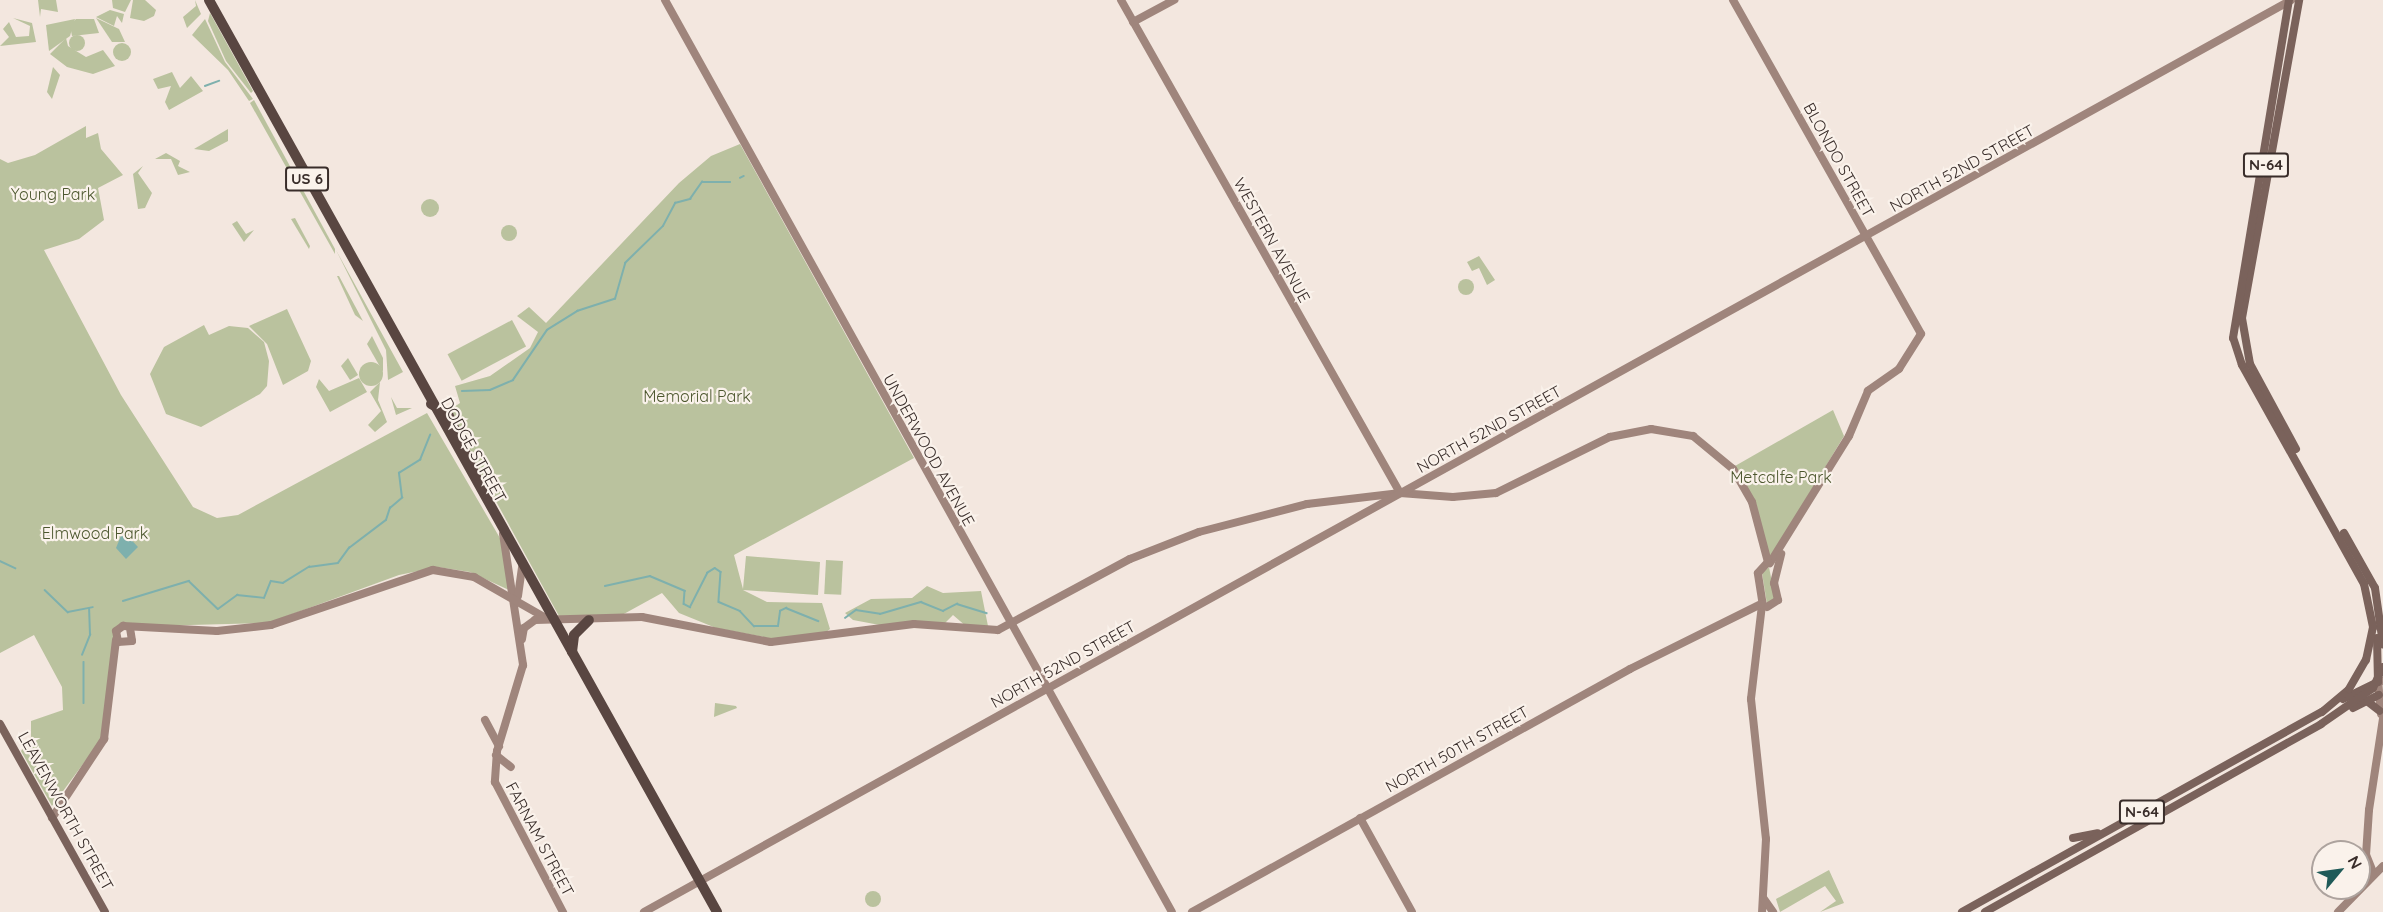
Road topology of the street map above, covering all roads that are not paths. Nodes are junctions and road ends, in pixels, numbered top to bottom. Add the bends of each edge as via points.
1 (210, 0) edge
2 (665, 0) edge
3 (1121, 0) edge
4 (1174, 0) edge
5 (1733, 0) edge
6 (2290, 0) edge
7 (2299, 0) edge
8 (1134, 22) junction
9 (1866, 237) junction
10 (1400, 493) junction
11 (502, 530) junction
12 (1783, 547) junction
13 (1767, 564) junction
14 (522, 566) junction
15 (1777, 569) junction
16 (2370, 601) junction
17 (517, 603) junction
18 (1762, 603) junction
19 (590, 620) junction
20 (553, 621) junction
21 (1012, 626) junction
22 (130, 628) junction
23 (161, 631) junction
24 (522, 639) junction
25 (116, 640) junction
26 (130, 641) junction
27 (2383, 644) edge
28 (574, 658) junction
29 (2383, 667) edge
30 (114, 673) junction
31 (2382, 682) edge
32 (1047, 688) junction
33 (2381, 694) edge
34 (2367, 701) junction
35 (2322, 712) junction
36 (2382, 718) edge
37 (485, 720) dead end
38 (0, 724) edge
39 (2321, 724) junction
40 (499, 746) junction
41 (496, 755) junction
42 (511, 767) dead end
43 (52, 818) junction
44 (1360, 818) junction
45 (2115, 827) junction
46 (2073, 838) dead end
47 (2383, 866) edge
48 (2373, 872) junction
49 (700, 881) junction
50 (1764, 898) junction
51 (105, 912) edge
52 (563, 912) edge
53 (644, 912) edge
54 (717, 912) edge
55 (1172, 912) edge
56 (1192, 912) edge
57 (1412, 912) edge
58 (1762, 912) edge
59 (1773, 912) edge
60 (1962, 912) edge
61 (1985, 912) edge
62 (2338, 912) edge

1 - 11 highway, DODGE STREET / US 6 via 431,405 443,408 452,419 481,494
2 - 21 street, UNDERWOOD AVENUE
3 - 8 street, WESTERN AVENUE
4 - 8 street
5 - 9 street, BLONDO STREET
6 - 9 street, NORTH 52ND STREET
6 - 16 main road, N-64 via 2233,338 2242,365 2354,562
7 - 27 main road, N-64 via 2244,290 2242,339 2254,375 2372,580
8 - 10 street, WESTERN AVENUE
9 - 10 street, NORTH 52ND STREET
9 - 12 street, BLONDO STREET via 1920,334 1899,369 1868,391 1849,436
10 - 13 street via 1453,497 1496,493 1610,437 1670,429 1702,441 1733,469 1752,502
10 - 21 street via 1307,504 1185,536 1109,569
10 - 32 street, NORTH 52ND STREET
11 - 14 highway, DODGE STREET
11 - 17 street, FARNAM STREET
12 - 13 street
12 - 15 street
13 - 15 street
13 - 18 street
14 - 17 street, FARNAM STREET
14 - 20 highway, DODGE STREET
15 - 18 street via 1778,600
16 - 31 main road via 2376,619
16 - 35 main road, N-64 via 2372,635 2363,668
17 - 20 street
17 - 23 street via 474,577 433,570 287,621 217,631
17 - 24 street, FARNAM STREET
18 - 44 street, NORTH 50TH STREET
18 - 50 street via 1751,701 1766,839
19 - 20 street
19 - 21 street via 672,618 735,636 788,642 914,624 987,631
19 - 28 highway via 574,635
20 - 24 street via 528,623
20 - 28 highway, DODGE STREET
21 - 32 street, UNDERWOOD AVENUE
22 - 23 street
22 - 25 street via 118,629
22 - 26 street
23 - 26 street
24 - 40 street, FARNAM STREET via 521,681
25 - 26 street
25 - 30 street
26 - 30 street
28 - 49 highway, DODGE STREET
29 - 31 main road
30 - 43 street via 100,750
31 - 33 street
31 - 35 main road
31 - 39 main road, N-64
32 - 49 street, NORTH 52ND STREET
32 - 55 street, UNDERWOOD AVENUE
33 - 34 main road
33 - 36 street
34 - 36 main road
34 - 39 main road
35 - 45 main road, N-64
36 - 48 street via 2367,841
37 - 40 street
38 - 43 main road, LEAVENWORTH STREET
39 - 61 main road, N-64
40 - 41 street, FARNAM STREET
41 - 42 street
41 - 52 street, FARNAM STREET via 499,797
43 - 51 main road, LEAVENWORTH STREET
44 - 56 street, NORTH 50TH STREET
44 - 57 street
45 - 46 main road
45 - 60 main road, N-64
47 - 48 street
48 - 62 street
49 - 53 street, NORTH 52ND STREET
49 - 54 highway, DODGE STREET
50 - 58 street
50 - 59 street

